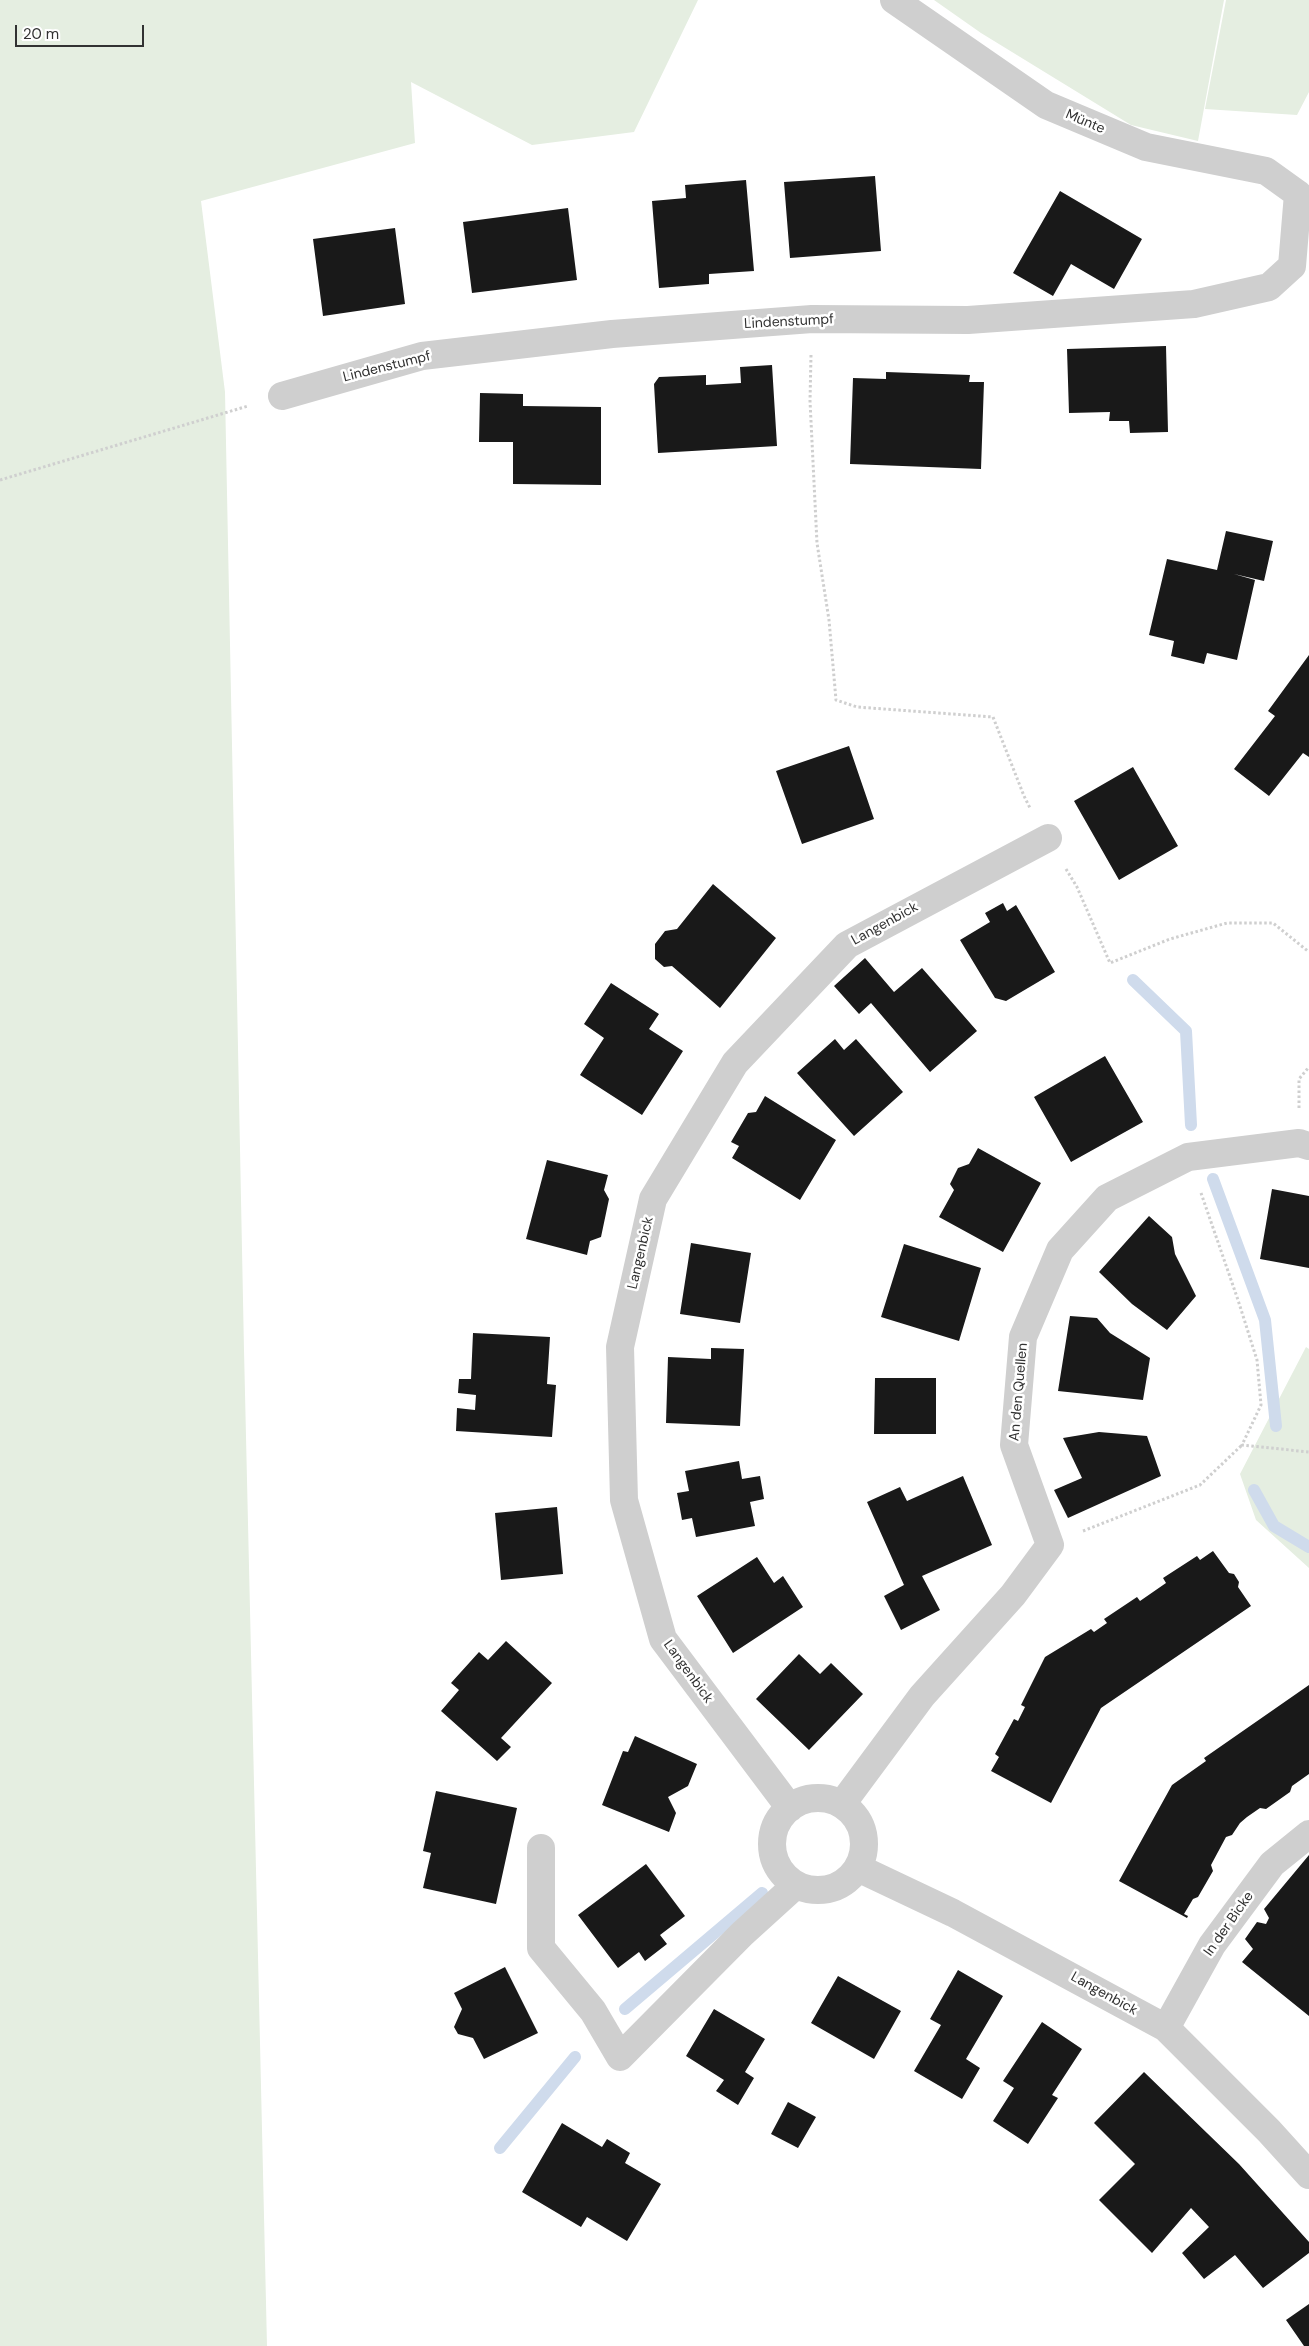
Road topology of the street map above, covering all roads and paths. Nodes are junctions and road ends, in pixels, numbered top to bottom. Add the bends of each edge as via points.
1 (894, 0) edge
2 (1304, 191) edge
3 (1300, 271) edge
4 (812, 319) junction
5 (282, 396) joint
6 (0, 480) edge
7 (1048, 838) junction
8 (1309, 952) edge
9 (1309, 1067) edge
10 (1304, 1145) edge
11 (1188, 1157) junction
12 (1242, 1445) junction
13 (1309, 1452) edge
14 (1050, 1545) junction
15 (842, 1804) junction
16 (790, 1808) junction
17 (1309, 1834) edge
18 (540, 1848) dead end
19 (858, 1868) junction
20 (796, 1885) junction
21 (1166, 2028) junction
22 (1309, 2175) edge

1 - 2 street, Münte via 1046,106 1146,147 1266,171
2 - 3 street
3 - 4 street, Lindenstumpf via 1269,287 1194,304 968,320
4 - 5 street, Lindenstumpf via 612,334 422,356
4 - 7 path via 810,401 817,543 829,620 836,700 857,707 993,717 1024,796
5 - 6 path
7 - 8 path via 1077,886 1110,963 1170,939 1227,924 1273,923
7 - 16 street, Langenbick via 847,945 735,1063 653,1199 620,1347 624,1500 663,1639
9 - 10 path via 1299,1079
10 - 11 street, An den Quellen
11 - 12 path via 1257,1360 1261,1405
11 - 14 street, An den Quellen via 1107,1198 1060,1250 1023,1337 1014,1445
12 - 13 path
12 - 14 path via 1200,1485
14 - 15 street via 1013,1595 922,1696
15 - 16 street via 815,1798
15 - 19 street via 853,1814 863,1833 863,1855
16 - 20 street via 780,1819 772,1848 784,1875
17 - 21 street, In der Bicke via 1272,1864 1212,1945
18 - 20 street via 541,1948 593,2011 620,2057 742,1934
19 - 20 street via 849,1879 823,1890 808,1890
19 - 21 street, Langenbick via 953,1913
21 - 22 street, Langenbick

